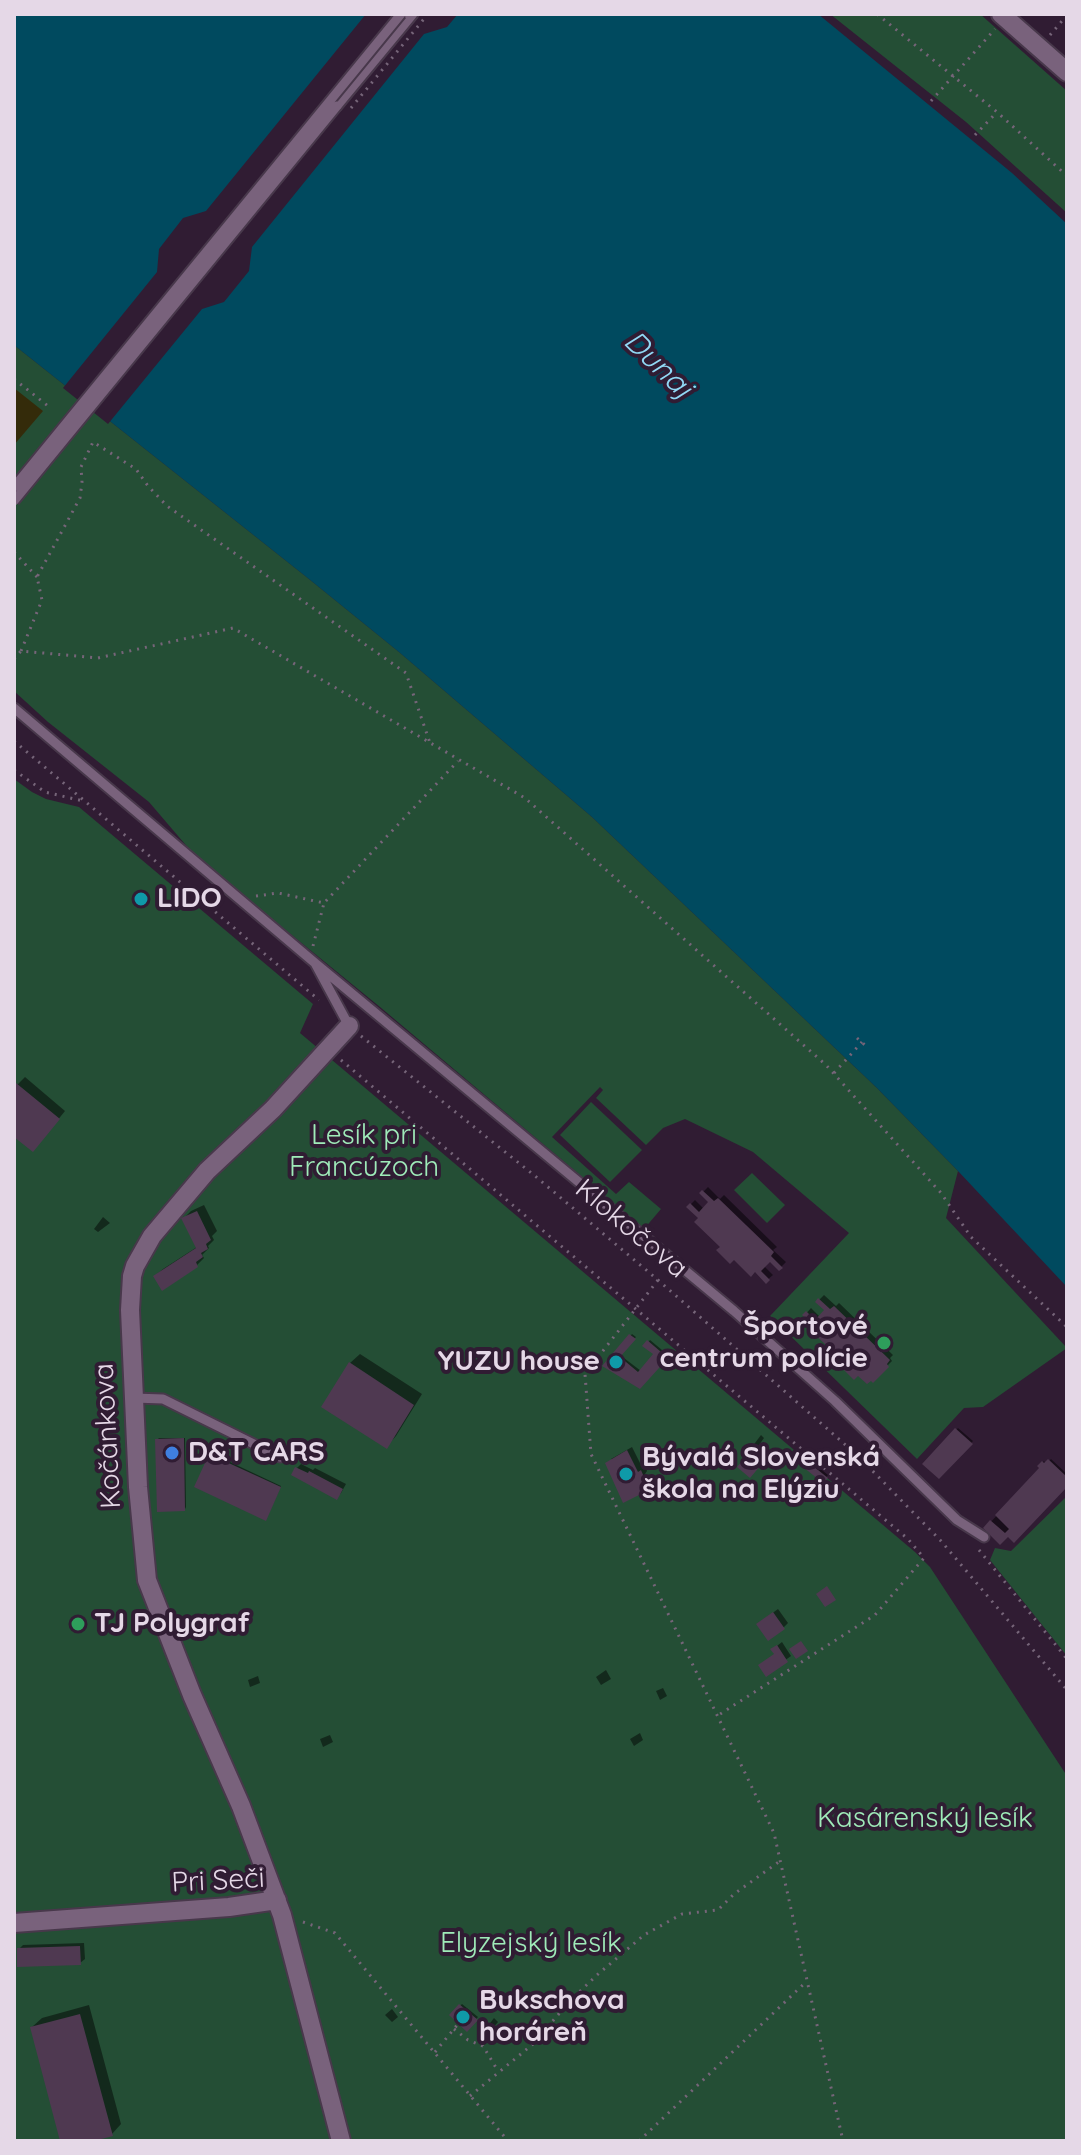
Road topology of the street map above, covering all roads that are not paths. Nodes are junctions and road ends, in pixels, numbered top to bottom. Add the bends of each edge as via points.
1 (401, 14) edge
2 (413, 14) edge
3 (998, 22) edge
4 (1067, 72) edge
5 (14, 487) edge
6 (14, 501) edge
7 (14, 708) edge
8 (312, 961) junction
9 (349, 1026) joint
10 (134, 1398) junction
11 (280, 1457) dead end
12 (984, 1537) dead end
13 (279, 1908) junction
14 (14, 1923) edge
15 (341, 2141) edge

1 - 5 lane, bridge
2 - 6 lane, bridge
3 - 4 street
7 - 8 lane, Klokočova
8 - 9 lane
8 - 12 lane, Klokočova via 734,1311 957,1520
9 - 10 street, Kočánkova via 207,1171 145,1246 131,1285
10 - 11 lane via 163,1399
10 - 13 street, Kočánkova via 147,1580
13 - 14 street, Pri Seči
13 - 15 street, Pri Seči

